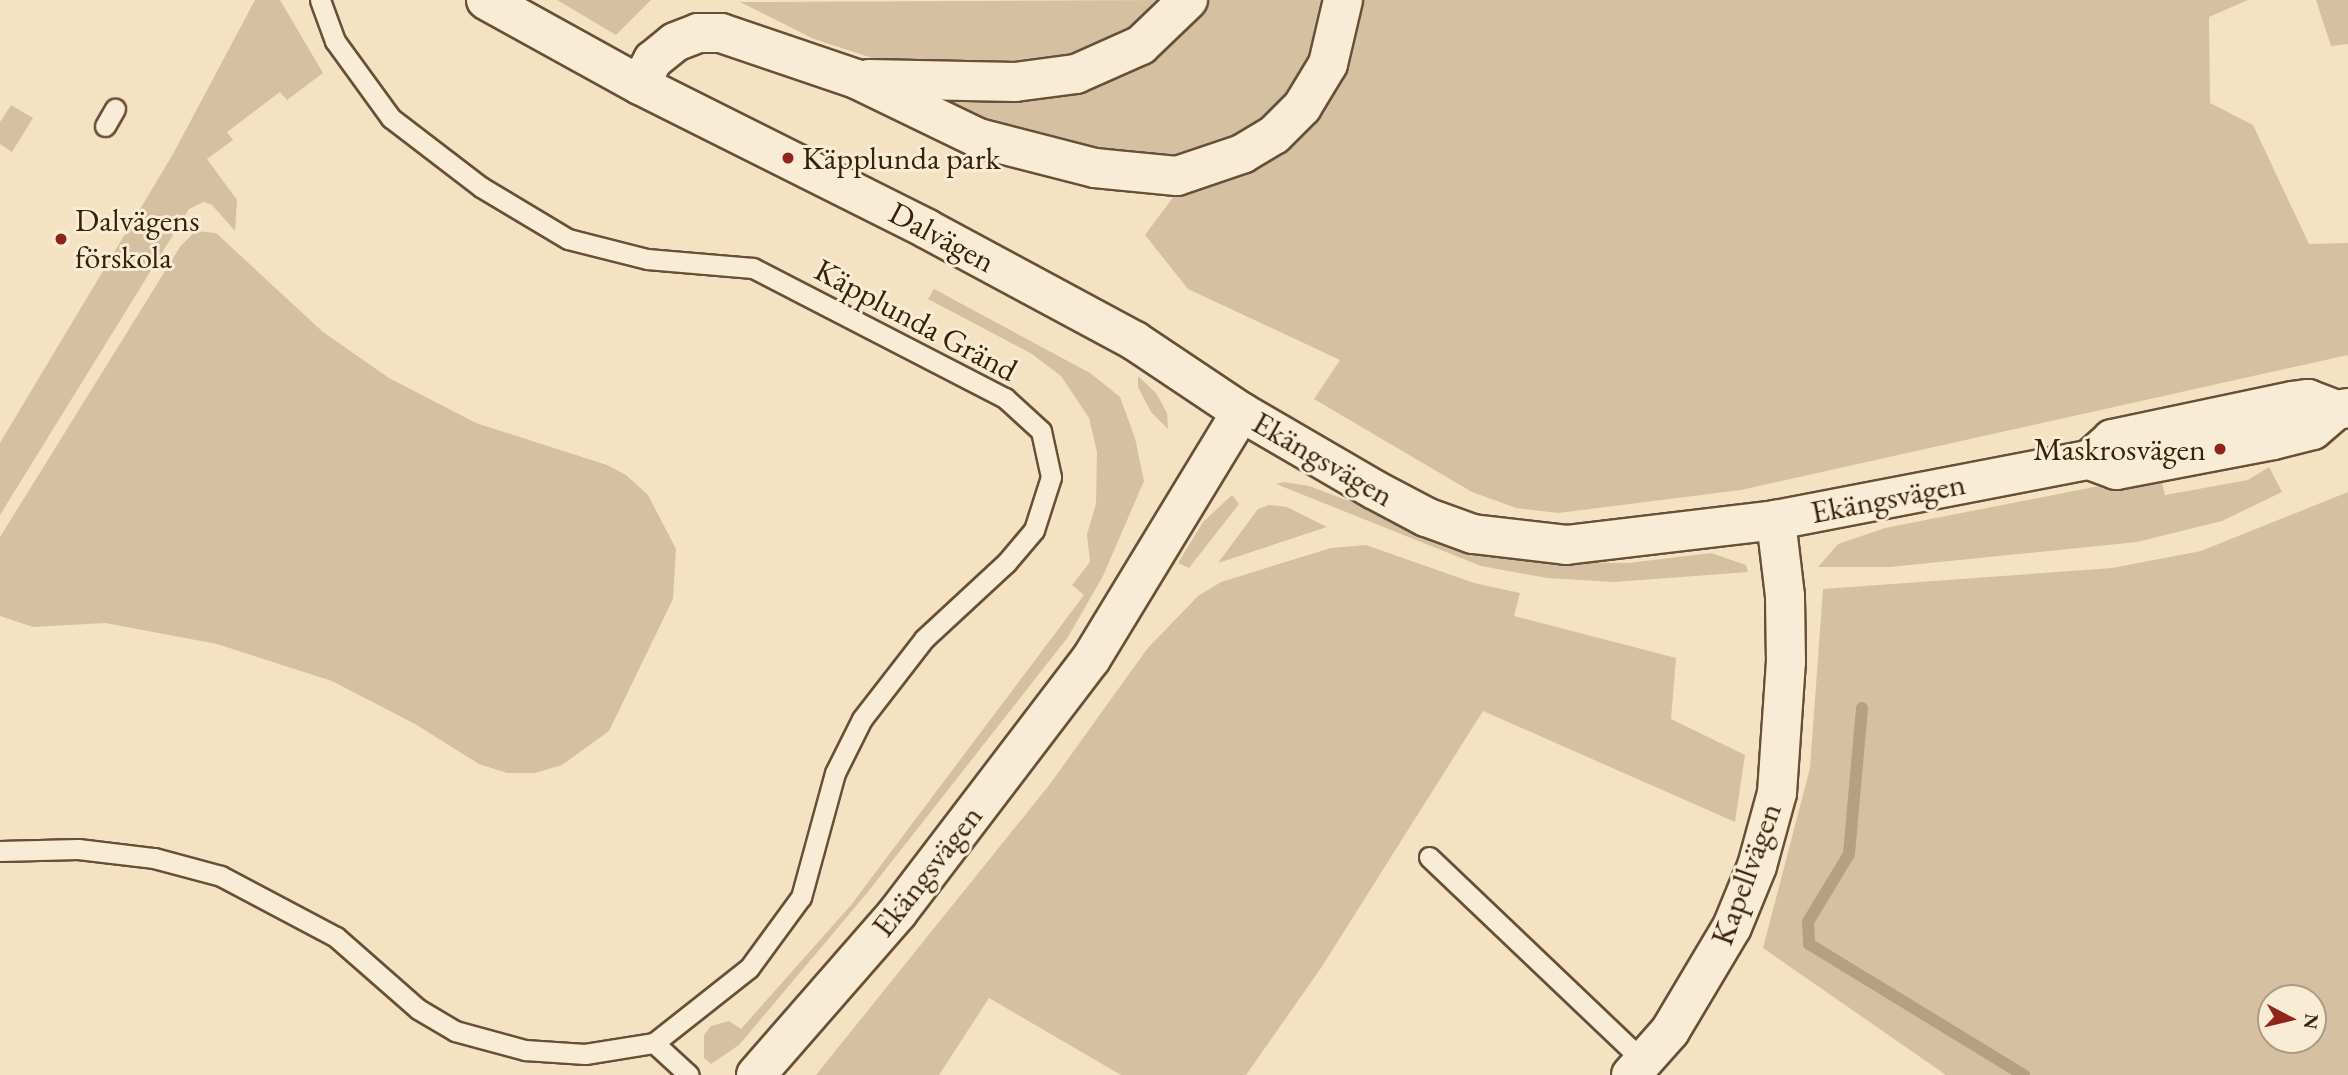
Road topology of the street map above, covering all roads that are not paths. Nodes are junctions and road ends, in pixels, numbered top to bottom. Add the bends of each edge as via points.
1 (320, 0) edge
2 (486, 0) edge
3 (1188, 0) edge
4 (1343, 0) edge
5 (856, 79) junction
6 (640, 85) junction
7 (2342, 409) edge
8 (1241, 412) junction
9 (1776, 520) junction
10 (0, 851) edge
11 (1429, 857) dead end
12 (654, 1043) junction
13 (1637, 1068) edge
14 (690, 1075) edge
15 (756, 1075) edge

1 - 12 lane, Käpplunda Gränd via 335,41 391,118 492,193 568,239 658,261 753,268 1005,398 1041,431 1051,477 1034,530 1006,563 924,639 862,719 835,774 801,897 749,968
2 - 6 street, Dalvägen
3 - 5 street via 1141,45 1076,74 1015,82
4 - 5 street via 1328,64 1302,107 1274,135 1242,154 1177,176 1095,168 978,138
5 - 6 street via 738,36 698,33 675,42 653,60
6 - 8 street, Dalvägen via 927,229 1135,341
7 - 9 street, Ekängsvägen via 2308,399 2293,401 2112,439 2089,460
8 - 9 street, Ekängsvägen via 1406,506 1473,534 1566,545
8 - 15 street, Ekängsvägen via 1091,659 898,912
9 - 13 street, Kapellvägen via 1786,662 1777,793 1757,866 1732,927 1670,1031
10 - 12 lane, Käpplunda Gränd via 78,849 154,858 221,876 336,937 418,1009 455,1031 525,1050 586,1054
11 - 13 lane
12 - 14 lane

